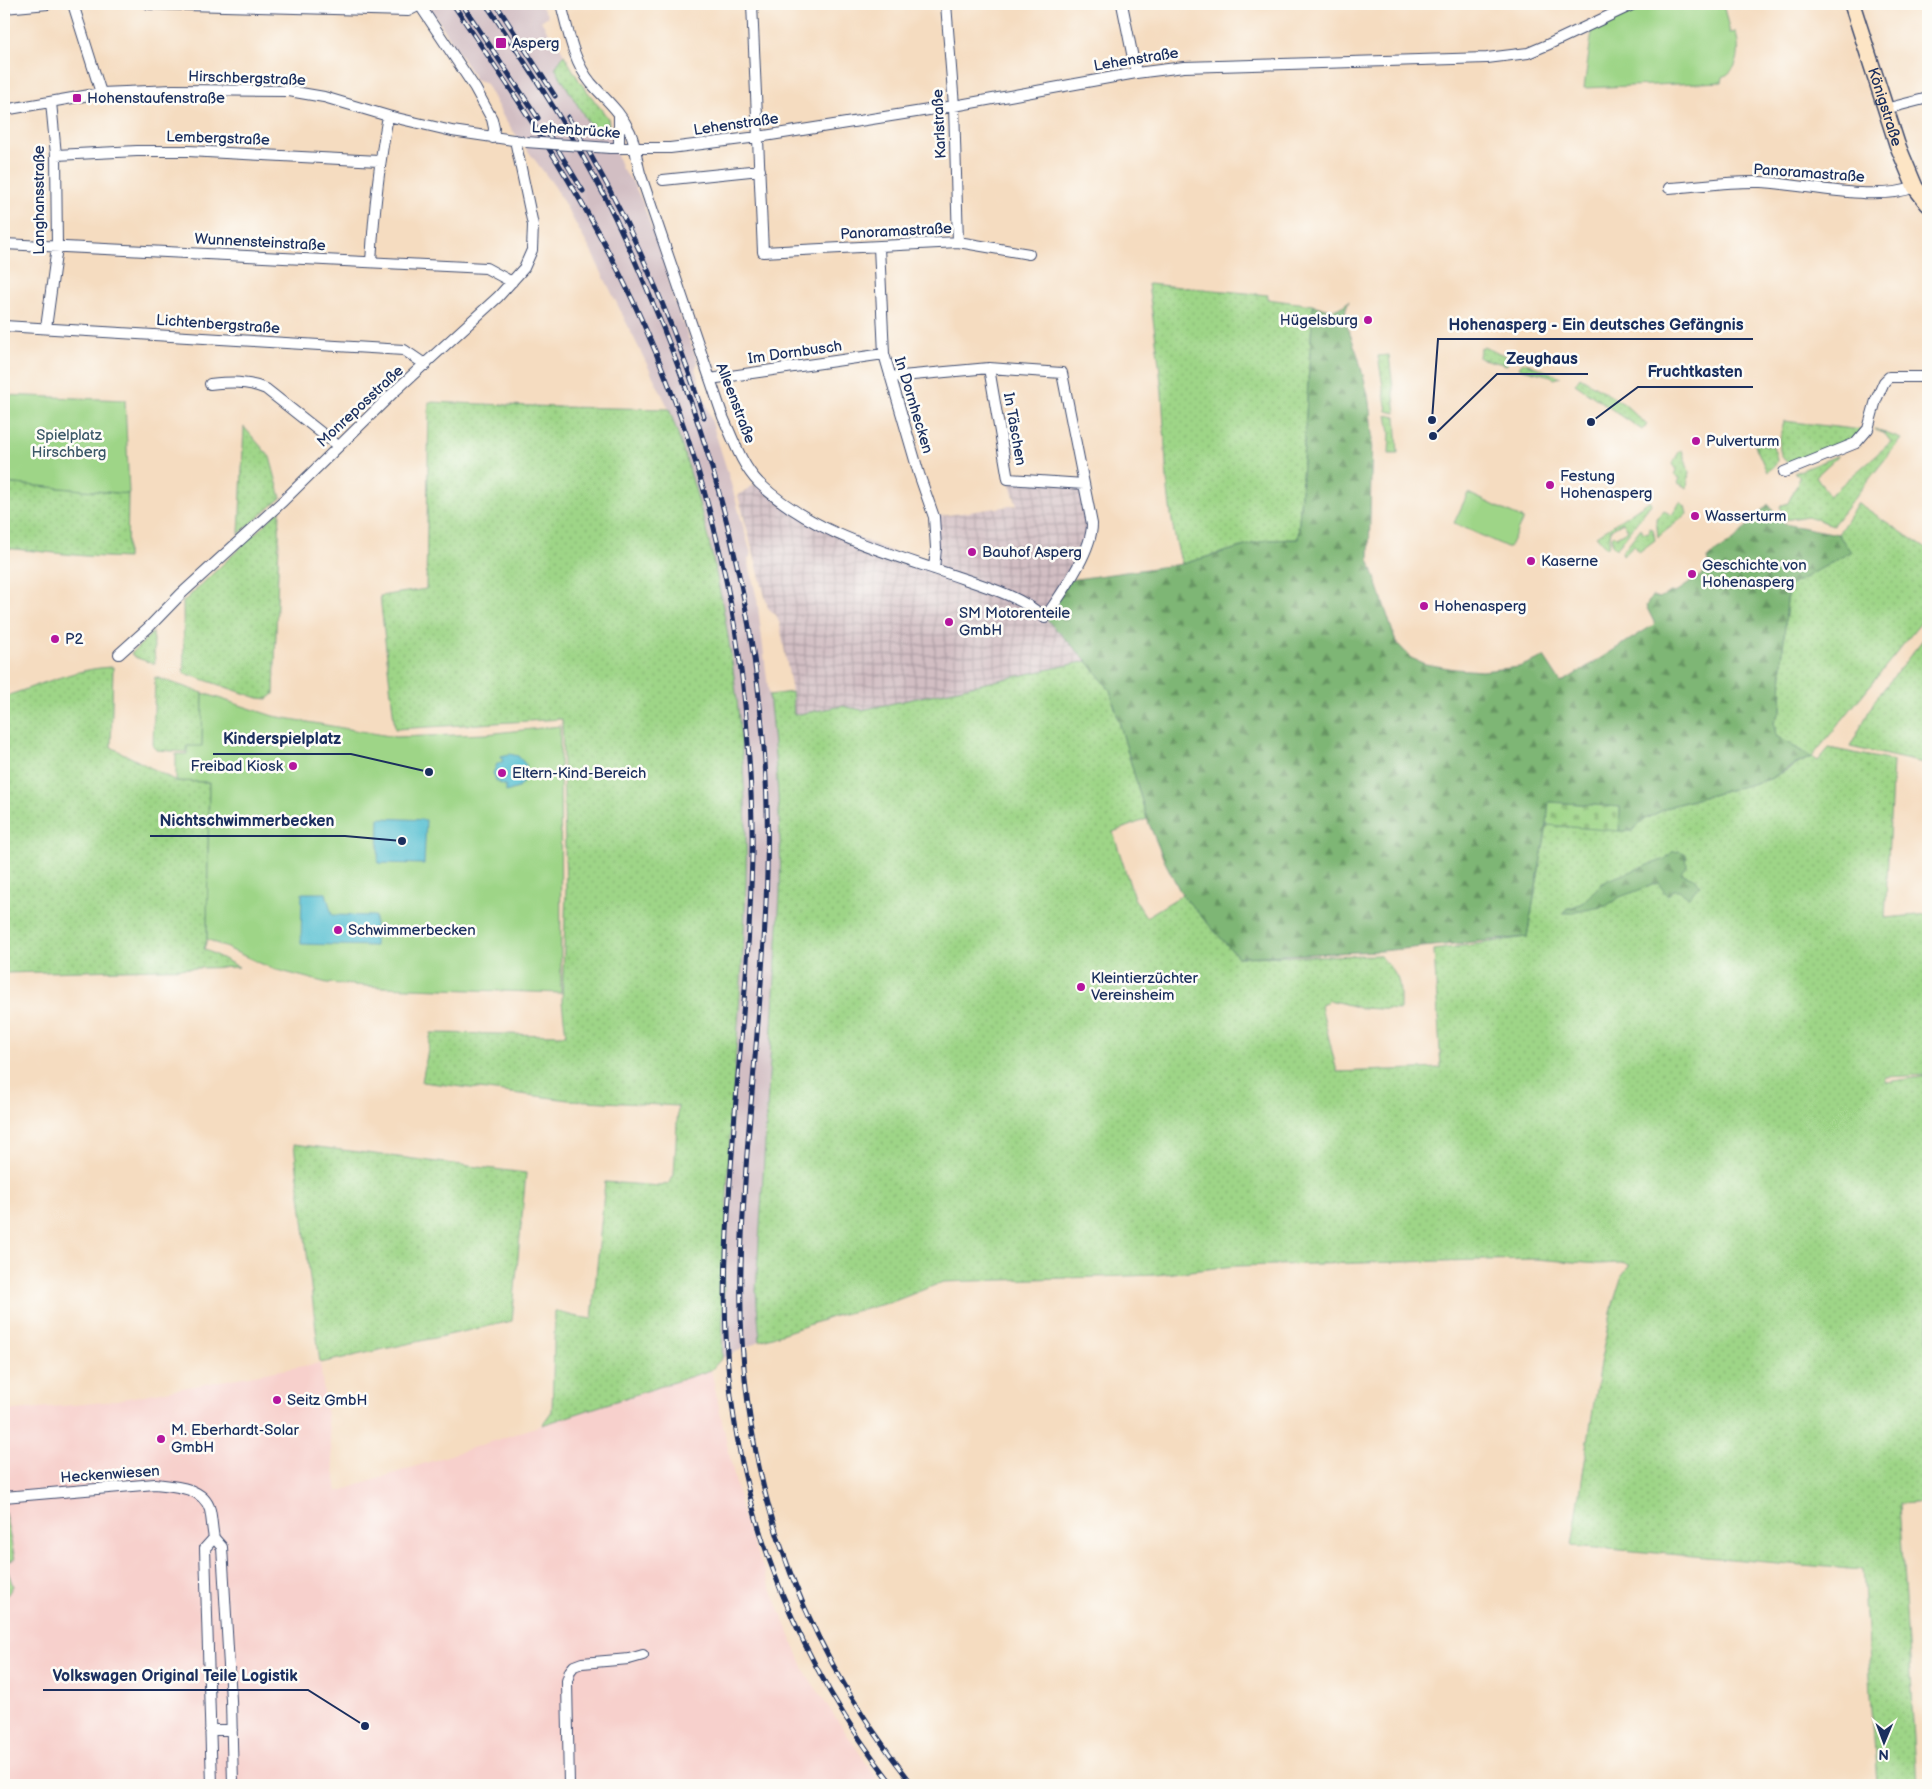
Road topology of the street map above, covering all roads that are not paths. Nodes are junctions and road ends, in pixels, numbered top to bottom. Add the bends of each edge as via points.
1 (48, 4) edge
2 (74, 4) edge
3 (149, 4) edge
4 (561, 4) edge
5 (752, 4) edge
6 (946, 4) edge
7 (1122, 4) edge
8 (1634, 4) edge
9 (1852, 4) edge
10 (420, 5) edge
11 (4, 8) edge
12 (1136, 73) junction
13 (101, 93) junction
14 (1928, 98) edge
15 (51, 102) junction
16 (954, 106) junction
17 (1884, 109) junction
18 (4, 110) edge
19 (619, 114) junction
20 (388, 116) junction
21 (758, 137) junction
22 (493, 138) junction
23 (515, 140) junction
24 (615, 148) junction
25 (636, 148) junction
26 (56, 155) junction
27 (379, 161) junction
28 (760, 170) junction
29 (663, 180) dead end
30 (1915, 187) junction
31 (1669, 188) dead end
32 (1928, 204) edge
33 (958, 242) junction
34 (4, 244) edge
35 (57, 246) junction
36 (880, 247) junction
37 (1029, 254) dead end
38 (371, 262) junction
39 (512, 282) junction
40 (4, 326) edge
41 (46, 328) junction
42 (884, 354) junction
43 (426, 365) junction
44 (989, 368) junction
45 (891, 377) junction
46 (1928, 377) edge
47 (710, 379) junction
48 (210, 384) dead end
49 (338, 446) junction
50 (1784, 472) dead end
51 (1084, 484) junction
52 (934, 569) junction
53 (1045, 618) joint
54 (119, 654) dead end
55 (4, 1497) edge
56 (214, 1538) junction
57 (643, 1654) dead end
58 (210, 1730) junction
59 (232, 1730) junction
60 (212, 1785) edge
61 (233, 1785) edge
62 (569, 1785) edge

1 - 11 street
2 - 13 street
3 - 10 street via 408,11
4 - 19 street, Alleenstraße via 570,39 584,72
5 - 21 street
6 - 16 street, Karlstraße
7 - 12 street
8 - 12 street, Lehenstraße via 1548,45 1511,56 1184,67
9 - 17 main road, Königstraße
10 - 22 street via 492,118
12 - 16 street, Lehenstraße
13 - 15 street, Hirschbergstraße
13 - 20 street, Hirschbergstraße via 289,91 324,97
14 - 17 street
15 - 18 street, Hirschbergstraße
15 - 26 street, Langhansstraße
16 - 21 street, Lehenstraße
16 - 33 street, Karlstraße
17 - 30 main road, Königstraße
19 - 24 street
19 - 25 street, Alleenstraße
20 - 22 street, Hirschbergstraße
20 - 27 street
21 - 25 street, Lehenstraße via 670,148
21 - 28 street
22 - 23 street, Hirschbergstraße
23 - 24 street, Lehenbrücke, bridge
23 - 39 street, Monreposstraße via 533,234 532,250 524,268
24 - 25 street, Lehenbrücke
25 - 47 street, Alleenstraße via 640,173
26 - 27 street, Lembergstraße via 188,151
26 - 35 street, Langhansstraße
27 - 38 street
28 - 29 street
28 - 36 street, Panoramastraße via 763,252
30 - 31 street, Panoramastraße via 1872,193 1759,182
30 - 32 main road, Königstraße
33 - 36 street, Panoramastraße
33 - 37 street, Panoramastraße
34 - 35 street, Wunnensteinstraße
35 - 38 street, Wunnensteinstraße
35 - 41 street, Langhansstraße
36 - 42 street, In Dornhecken
38 - 39 street, Wunnensteinstraße via 486,268
39 - 43 street, Monreposstraße
40 - 41 street, Lichtenbergstraße
41 - 43 street, Lichtenbergstraße via 404,350
42 - 45 street, In Dornhecken
42 - 47 street, Im Dornbusch
43 - 49 street, Monreposstraße
44 - 45 street, In Täschen
44 - 51 street, In Täschen via 1062,373
44 - 51 street, In Täschen via 1008,479
45 - 52 street, In Dornhecken via 934,517
46 - 50 street via 1889,377 1876,400 1868,429 1856,443
47 - 52 street, Alleenstraße via 738,452 758,482 828,531
48 - 49 street via 252,383 266,389
49 - 54 street, Monreposstraße
51 - 53 street, In Täschen via 1092,524 1091,536
52 - 53 street, Alleenstraße via 1033,607
55 - 56 street, Heckenwiesen via 155,1484 178,1487 199,1493 209,1507
56 - 58 street via 205,1548
56 - 59 street, Heckenwiesen via 222,1547
57 - 62 street via 629,1659 582,1663 570,1671 567,1681
58 - 59 street
58 - 60 street
59 - 61 street, Heckenwiesen

